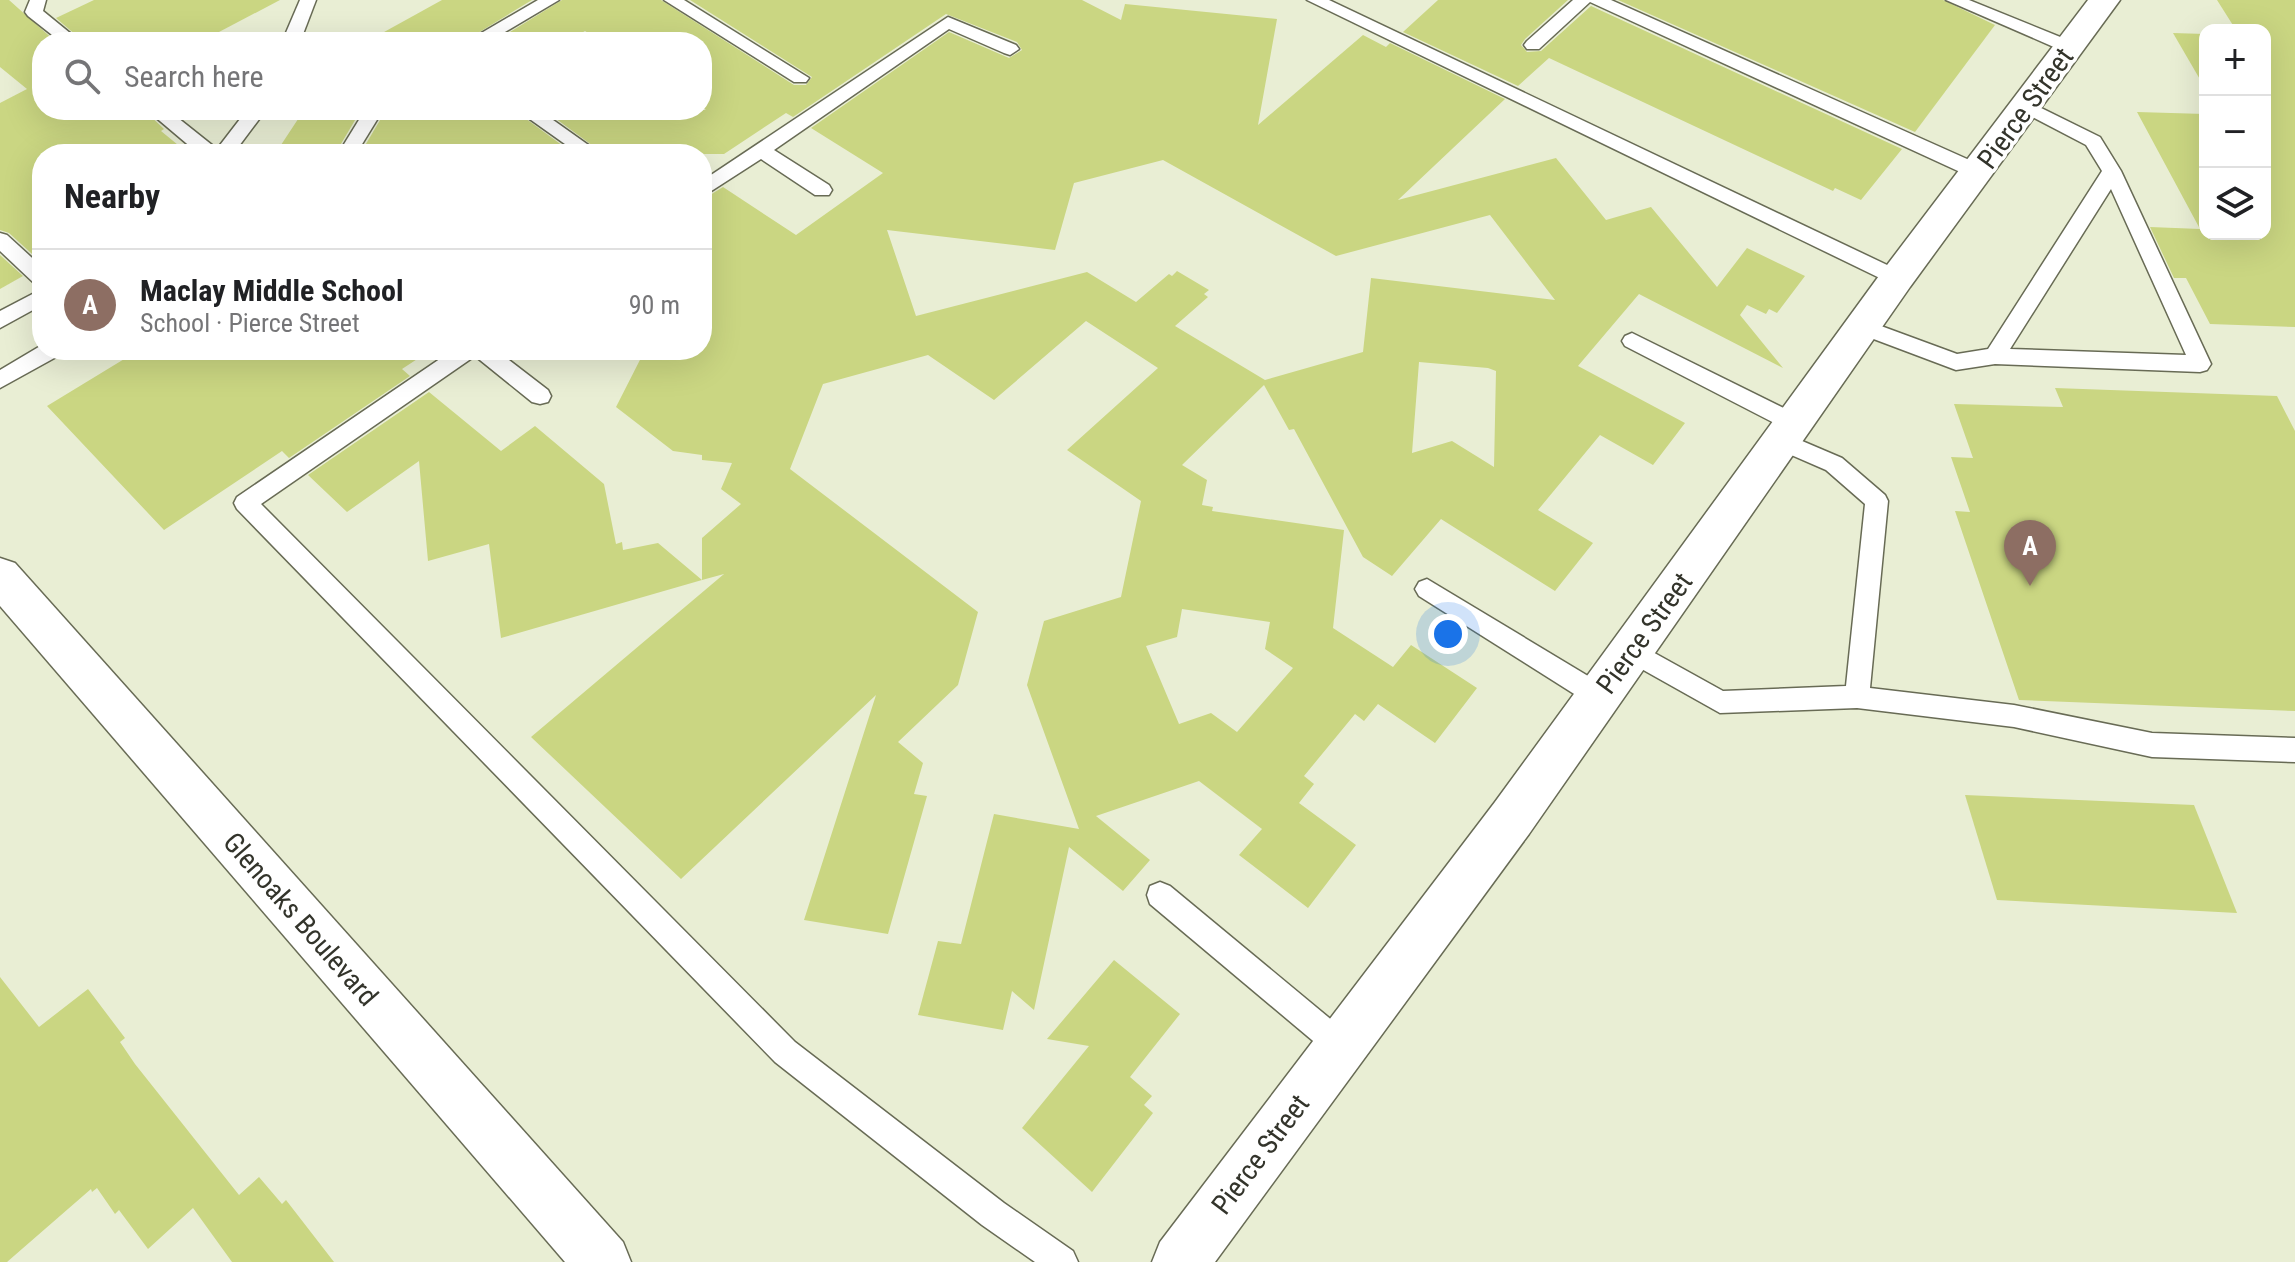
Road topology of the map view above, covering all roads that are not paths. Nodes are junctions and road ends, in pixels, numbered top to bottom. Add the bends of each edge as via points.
1 (38, 0) edge
2 (308, 0) edge
3 (551, 0) edge
4 (672, 0) edge
5 (1315, 0) edge
6 (1583, 0) edge
7 (1597, 0) edge
8 (1954, 0) edge
9 (2104, 0) edge
10 (59, 32) edge
11 (295, 32) edge
12 (493, 32) edge
13 (1533, 45) dead end
14 (2069, 47) junction
15 (1010, 49) dead end
16 (800, 78) dead end
17 (2025, 106) junction
18 (168, 120) edge
19 (249, 120) edge
20 (368, 120) edge
21 (541, 120) edge
22 (198, 144) edge
23 (231, 144) edge
24 (353, 144) edge
25 (577, 144) edge
26 (761, 150) junction
27 (2112, 171) junction
28 (1978, 172) junction
29 (712, 183) edge
30 (822, 190) dead end
31 (0, 240) edge
32 (32, 270) edge
33 (1897, 278) junction
34 (32, 302) edge
35 (0, 320) edge
36 (1862, 327) junction
37 (1632, 341) dead end
38 (1995, 356) junction
39 (34, 360) edge
40 (454, 360) edge
41 (495, 360) edge
42 (0, 380) edge
43 (540, 396) dead end
44 (1787, 432) junction
45 (0, 576) edge
46 (1427, 589) dead end
47 (1631, 651) junction
48 (1599, 696) junction
49 (1857, 697) junction
50 (2295, 750) edge
51 (1160, 895) dead end
52 (1341, 1046) junction
53 (603, 1262) edge
54 (1062, 1262) edge
55 (1180, 1262) edge

1 - 10 lane via 34,12
2 - 11 lane
3 - 12 lane
4 - 16 lane
5 - 33 lane
6 - 13 lane
7 - 28 lane
8 - 14 lane
9 - 14 street, Pierce Street
14 - 17 street, Pierce Street
15 - 26 lane via 948,22
17 - 27 lane via 2093,141
17 - 28 street, Pierce Street
18 - 22 lane
19 - 23 lane
20 - 24 lane
21 - 25 lane
26 - 29 lane
26 - 30 lane
27 - 38 lane
27 - 38 lane via 2200,364
28 - 33 street, Pierce Street
31 - 32 lane
33 - 36 street, Pierce Street
34 - 35 lane
36 - 38 lane via 1956,362
36 - 44 street, Pierce Street
37 - 44 lane
39 - 42 lane
40 - 54 lane via 245,503 785,1052
41 - 43 lane
44 - 47 street, Pierce Street
44 - 49 lane via 1877,501
45 - 53 street, Glenoaks Boulevard
46 - 48 lane
47 - 48 street, Pierce Street
47 - 49 lane via 1720,702
48 - 52 street, Pierce Street
49 - 50 lane via 2014,716 2152,745
51 - 52 lane
52 - 55 street, Pierce Street

